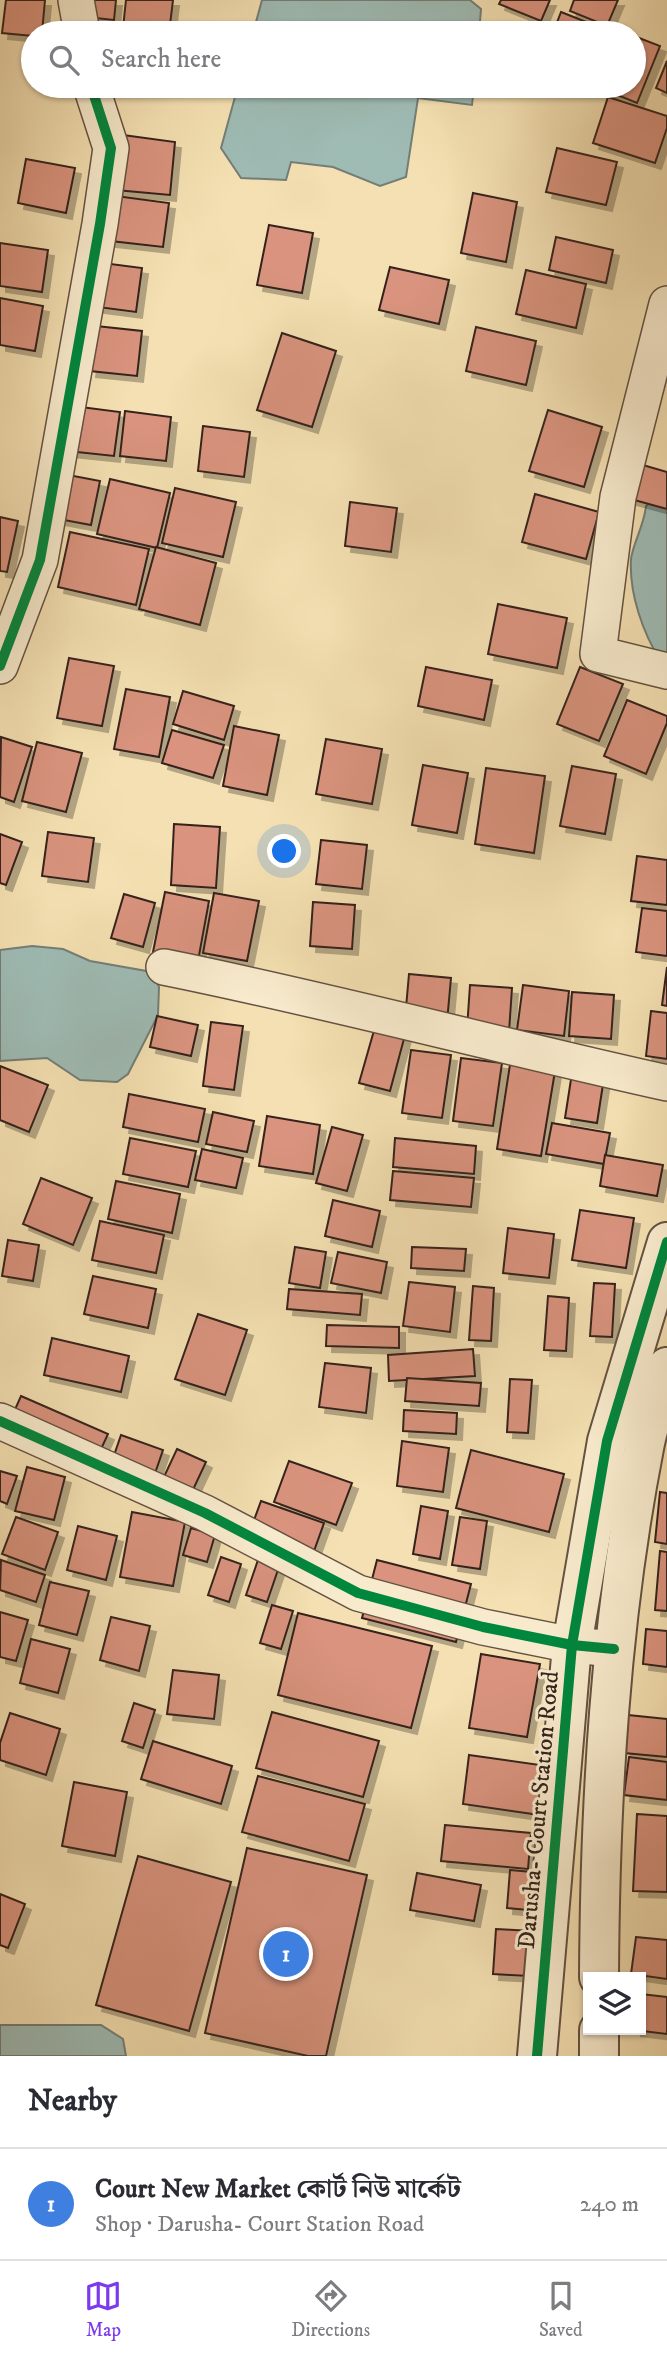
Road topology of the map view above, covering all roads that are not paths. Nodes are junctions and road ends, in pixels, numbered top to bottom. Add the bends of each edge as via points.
1 (76, 0) edge
2 (80, 21) edge
3 (93, 98) edge
4 (667, 303) edge
5 (0, 666) edge
6 (667, 671) edge
7 (164, 967) dead end
8 (667, 1083) edge
9 (667, 1242) edge
10 (667, 1367) edge
11 (0, 1421) edge
12 (572, 1645) junction
13 (614, 1649) junction
14 (599, 1972) edge
15 (599, 2035) edge
16 (537, 2056) edge
17 (598, 2056) edge

1 - 2 street
3 - 5 street via 111,148 100,224 40,560
4 - 6 street via 618,497 598,654
7 - 8 street via 304,995 488,1044
9 - 12 street, Darusha- Court Station Road via 607,1441
10 - 13 street via 644,1447
11 - 12 street via 205,1513 358,1593 483,1627
12 - 13 street
12 - 16 street, Darusha- Court Station Road
13 - 14 street via 600,1858
15 - 17 street

